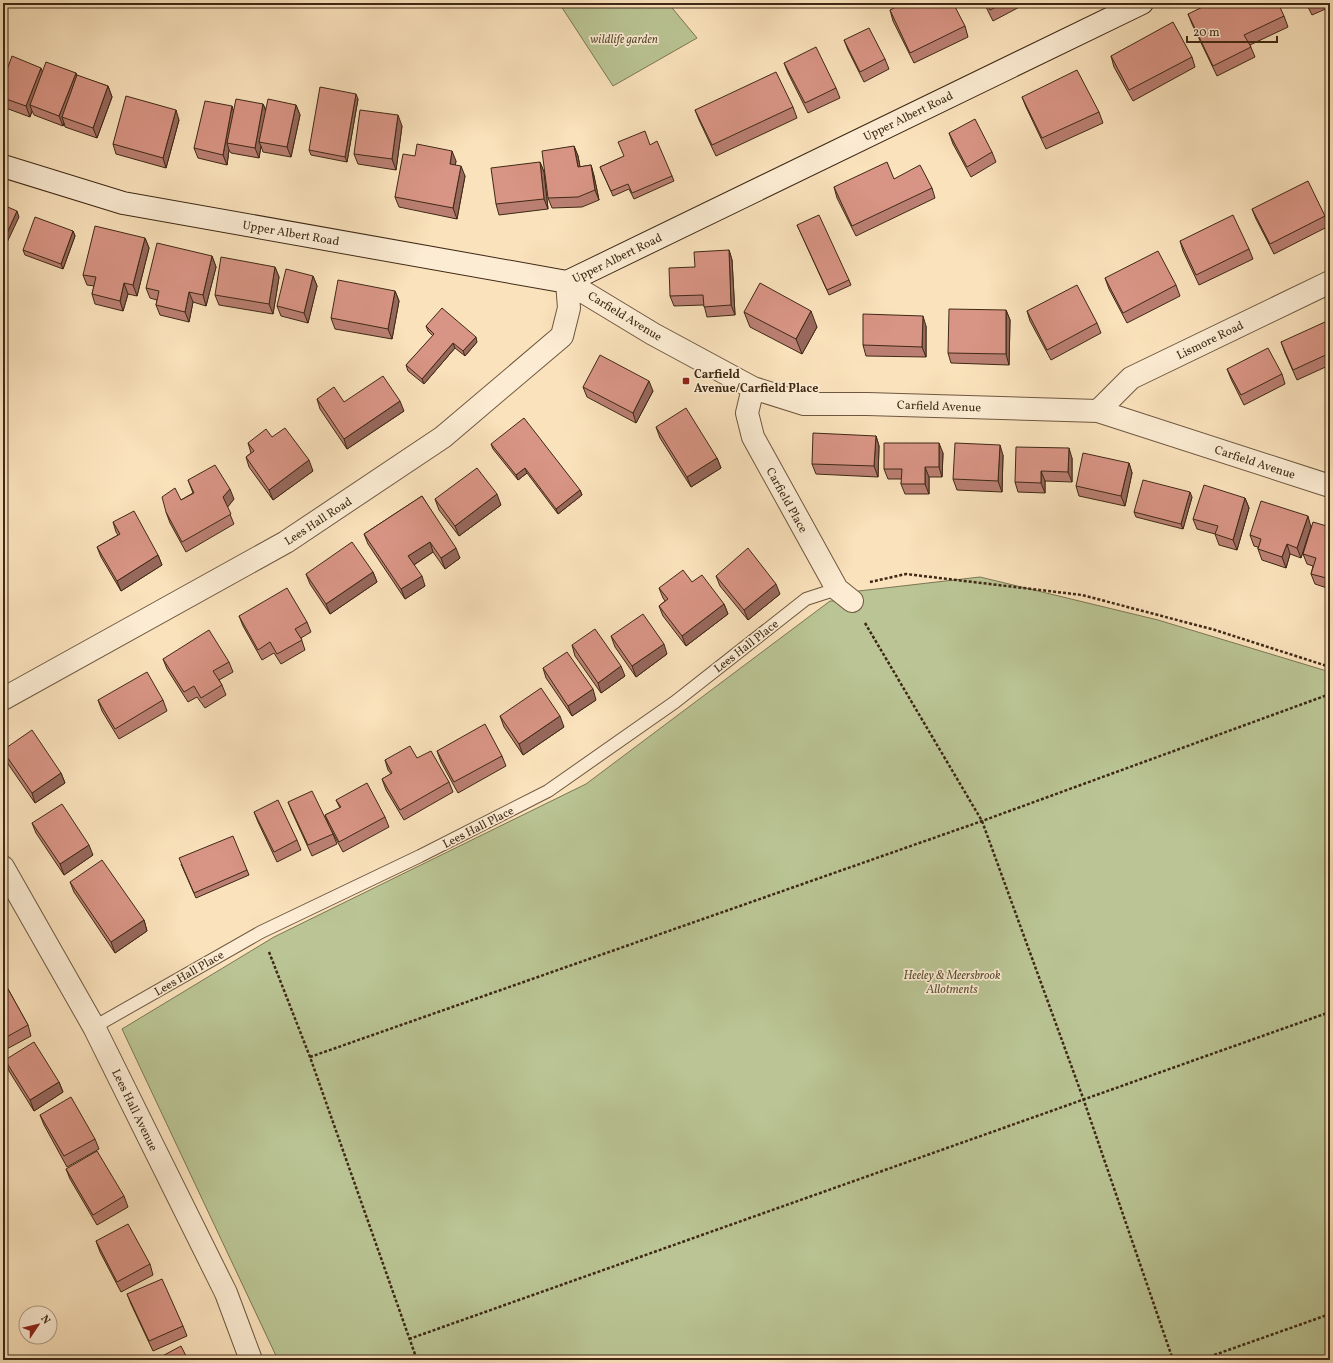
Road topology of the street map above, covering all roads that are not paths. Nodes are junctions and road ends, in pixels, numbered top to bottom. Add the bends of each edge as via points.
1 (1142, 3) edge
2 (3, 166) edge
3 (567, 282) junction
4 (1330, 282) edge
5 (753, 388) junction
6 (1098, 411) junction
7 (1330, 486) edge
8 (844, 595) joint
9 (3, 699) edge
10 (3, 867) edge
11 (94, 1027) junction
12 (252, 1360) edge

1 - 3 street, Upper Albert Road
2 - 3 street, Upper Albert Road via 123,202
3 - 5 street, Carfield Avenue via 653,334
3 - 9 street, Lees Hall Road via 569,308 562,336 443,437 286,542
4 - 6 street, Lismore Road via 1131,378
5 - 6 street, Carfield Avenue via 804,404
5 - 8 street, Carfield Place via 747,413 753,437
6 - 7 street, Carfield Avenue
8 - 11 lane, Lees Hall Place via 806,598 675,702 548,791 261,932
10 - 11 street, Lees Hall Avenue
11 - 12 street, Lees Hall Avenue via 226,1293

